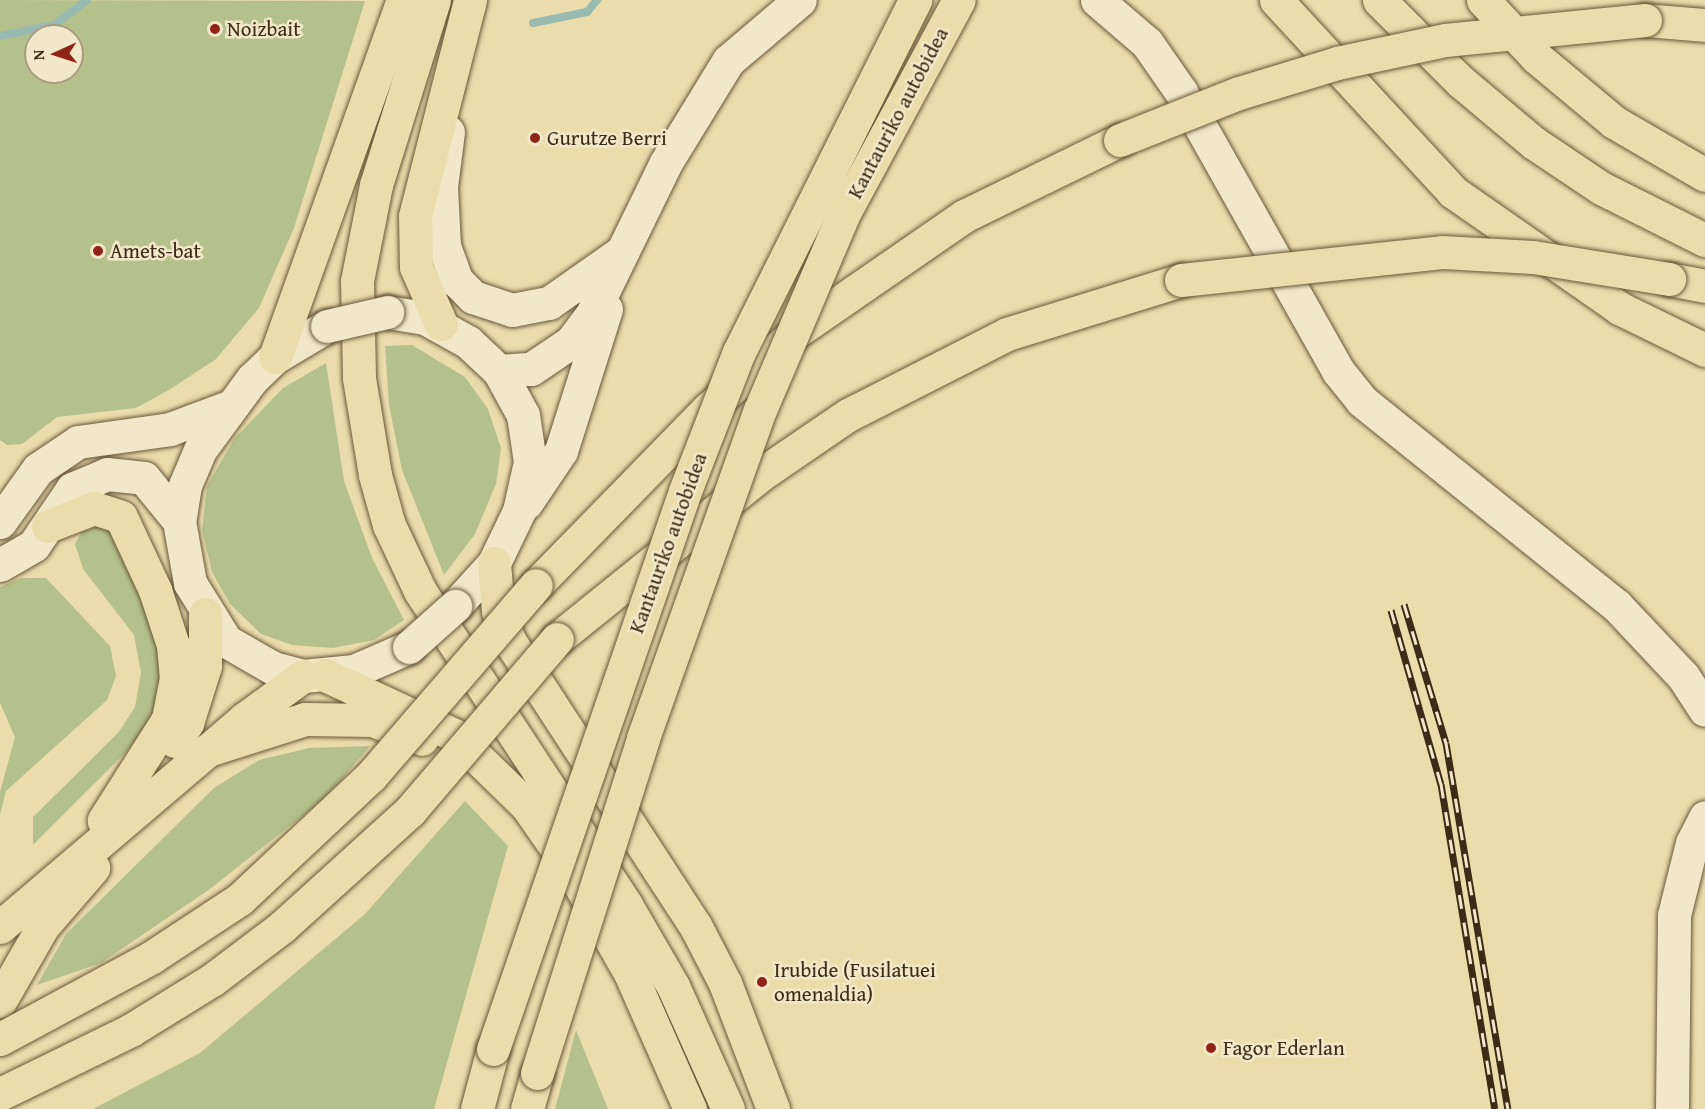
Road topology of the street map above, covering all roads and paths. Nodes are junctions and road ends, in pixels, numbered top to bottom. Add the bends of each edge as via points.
1 (403, 0) edge
2 (434, 0) edge
3 (470, 0) edge
4 (800, 0) edge
5 (915, 0) edge
6 (958, 0) edge
7 (1097, 0) edge
8 (1276, 0) edge
9 (1379, 0) edge
10 (1483, 0) edge
11 (1705, 25) edge
12 (457, 60) junction
13 (1705, 175) edge
14 (1705, 240) edge
15 (625, 250) junction
16 (1705, 286) edge
17 (441, 324) junction
18 (1705, 350) edge
19 (275, 357) junction
20 (499, 371) junction
21 (226, 408) junction
22 (519, 511) junction
23 (0, 522) edge
24 (179, 522) junction
25 (48, 526) junction
26 (494, 563) junction
27 (0, 565) edge
28 (205, 614) junction
29 (314, 676) junction
30 (1705, 710) edge
31 (208, 750) junction
32 (156, 793) junction
33 (1705, 817) edge
34 (104, 820) junction
35 (35, 895) junction
36 (601, 922) junction
37 (0, 927) edge
38 (0, 1001) edge
39 (0, 1039) edge
40 (0, 1094) edge
41 (477, 1109) edge
42 (527, 1109) edge
43 (690, 1109) edge
44 (728, 1109) edge
45 (773, 1109) edge
46 (1672, 1109) edge

1 - 19 main road
2 - 44 main road via 376,185 357,281 358,378 375,475 389,525 420,591 626,905 673,986
3 - 12 main road
4 - 15 street via 728,61 665,164
5 - 41 main road, Kantauriko autobidea, bridge via 739,352 685,491 494,1049
6 - 42 main road, Kantauriko autobidea, bridge via 843,215 760,410 647,726
7 - 30 street via 1148,43 1181,92 1338,371 1394,427 1616,605 1683,676
8 - 18 main road via 1453,192 1619,308
9 - 14 main road via 1460,81 1534,142 1601,188
10 - 13 main road, bridge via 1536,57 1614,122
11 - 39 main road, bridge via 1645,20 1445,40 1337,63 1239,93 1120,140 964,216 796,332 708,409 536,585 371,776 240,899 152,957
12 - 15 street via 441,199 444,246 457,281 493,306 530,308 549,303
12 - 17 main road via 415,216 413,244 421,285
15 - 20 street via 592,315 571,342 531,369
15 - 22 street via 561,452 547,478
16 - 40 main road, bridge via 1533,257 1442,252 1181,280 1007,334 848,415 760,475 557,639 410,811 282,927 212,980 131,1030
17 - 19 street, bridge via 387,312 327,326
17 - 20 street
19 - 21 street
20 - 22 street via 523,415 528,440 530,462
21 - 23 street via 170,429 78,442 38,469
21 - 24 street via 200,450 185,485
22 - 26 street
24 - 25 street via 144,478 107,474 72,489
24 - 28 street via 190,583
25 - 27 street via 34,544
25 - 34 main road via 94,508 121,517 156,590 173,645 176,678 168,719
26 - 29 street, bridge via 455,606 409,647 381,663
26 - 45 main road via 498,611 509,640 695,925 725,983
28 - 29 street via 244,655
28 - 34 main road via 205,666 187,723
29 - 31 main road
29 - 36 main road via 431,721 492,767 546,832
31 - 32 main road
31 - 36 main road via 305,719 372,720 398,727 469,770 495,793
32 - 35 main road
32 - 38 main road via 43,926
33 - 46 street via 1692,843 1674,915
34 - 35 main road
35 - 37 main road
36 - 43 main road

